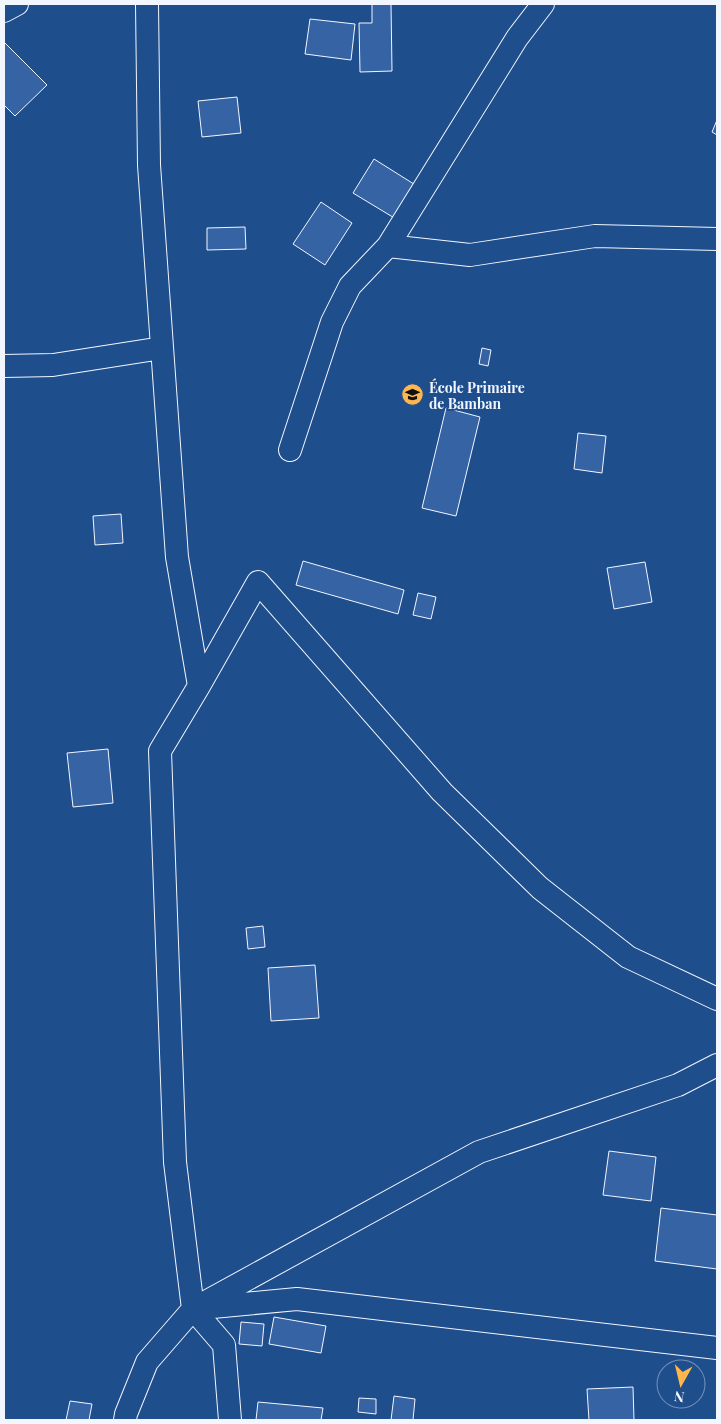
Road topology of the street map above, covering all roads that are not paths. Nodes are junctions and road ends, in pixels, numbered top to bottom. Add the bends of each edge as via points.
1 (17, 4) edge
2 (147, 4) edge
3 (543, 4) edge
4 (4, 11) edge
5 (717, 238) edge
6 (388, 246) junction
7 (162, 348) junction
8 (4, 366) edge
9 (290, 450) dead end
10 (199, 686) junction
11 (717, 999) edge
12 (717, 1064) edge
13 (193, 1309) junction
14 (717, 1348) edge
15 (125, 1420) edge
16 (230, 1420) edge

1 - 4 street
2 - 7 street via 148,166
3 - 6 street via 517,38
5 - 6 street via 595,236 470,255
6 - 9 street via 350,286 332,322
7 - 8 street via 54,365
7 - 10 street via 177,557
10 - 11 street via 258,582 442,792 540,888 628,957
10 - 13 street via 160,751 175,1162
12 - 13 street via 678,1085 479,1152
13 - 14 street via 297,1299
13 - 15 street via 147,1362
13 - 16 street via 224,1345

